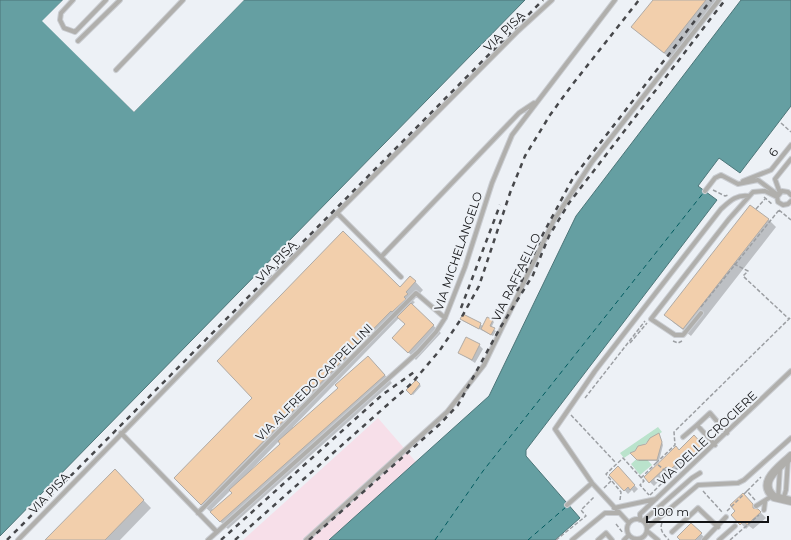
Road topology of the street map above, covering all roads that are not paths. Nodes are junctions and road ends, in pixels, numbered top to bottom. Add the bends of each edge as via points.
1 (73, 0) edge
2 (106, 0) edge
3 (120, 0) edge
4 (183, 0) edge
5 (552, 0) edge
6 (615, 0) edge
7 (719, 0) edge
8 (78, 41) dead end
9 (116, 70) dead end
10 (537, 101) junction
11 (791, 145) edge
12 (791, 159) edge
13 (738, 184) junction
14 (704, 191) dead end
15 (791, 194) edge
16 (778, 195) junction
17 (749, 196) junction
18 (791, 202) edge
19 (337, 213) junction
20 (381, 257) junction
21 (401, 276) dead end
22 (701, 313) road end
23 (446, 318) junction
24 (791, 371) edge
25 (697, 424) junction
26 (121, 433) junction
27 (727, 433) junction
28 (683, 437) dead end
29 (791, 438) edge
30 (714, 445) junction
31 (789, 458) edge
32 (780, 467) junction
33 (700, 473) dead end
34 (592, 483) junction
35 (791, 486) edge
36 (786, 490) junction
37 (656, 499) junction
38 (781, 499) edge
39 (765, 502) junction
40 (568, 505) dead end
41 (756, 506) dead end
42 (614, 508) junction
43 (764, 510) road end
44 (198, 513) junction
45 (618, 513) junction
46 (725, 515) road end
47 (641, 520) junction
48 (629, 524) junction
49 (735, 526) dead end
50 (718, 527) junction
51 (647, 530) junction
52 (217, 532) junction
53 (672, 532) dead end
54 (582, 533) junction
55 (626, 538) edge
56 (641, 539) edge
57 (18, 540) edge
58 (208, 540) edge
59 (306, 540) edge
60 (572, 540) edge
61 (576, 540) edge
62 (598, 540) edge
63 (612, 540) edge
64 (658, 540) edge
65 (704, 540) edge
66 (720, 540) edge

1 - 2 lane via 61,13 60,20 64,28 75,32
3 - 8 lane
4 - 9 lane
5 - 19 lane, VIA PISA
6 - 10 lane, VIA MICHELANGELO
7 - 59 lane, VIA RAFFAELLO via 592,162 554,220 484,365 447,412
10 - 20 lane via 520,113
10 - 23 lane, VIA MICHELANGELO via 512,135 492,183
11 - 13 lane, 6 via 771,170
12 - 16 lane via 775,179
13 - 14 lane via 721,175
13 - 16 lane via 758,180
15 - 16 lane via 785,191
16 - 17 lane via 760,190
16 - 18 lane via 778,202 783,205
17 - 22 lane via 651,319 679,336 683,335
17 - 34 lane via 735,198 722,209 595,371 555,429
19 - 20 lane
19 - 26 lane, VIA PISA
20 - 21 lane
23 - 44 lane, VIA ALFREDO CAPPELLINI via 416,293
23 - 52 lane, VIA MICHELANGELO via 422,347
24 - 27 lane, VIA DELLE CROCIERE
25 - 27 lane via 710,413
25 - 28 lane
25 - 30 lane
26 - 44 lane
26 - 57 lane, VIA PISA
27 - 30 lane, VIA DELLE CROCIERE
29 - 51 lane via 744,480 738,483 698,485 691,489
30 - 37 lane, VIA DELLE CROCIERE
31 - 32 street
31 - 36 lane
32 - 38 lane
32 - 38 street via 767,481 767,487
33 - 47 lane
34 - 40 lane
34 - 42 lane
35 - 36 lane
36 - 38 lane
37 - 42 lane
37 - 47 lane, VIA DELLE CROCIERE via 640,514
38 - 39 lane
39 - 41 lane
39 - 43 lane
42 - 45 lane
44 - 52 lane
45 - 48 lane
45 - 54 lane via 605,513
46 - 50 lane
47 - 48 lane via 633,520
47 - 51 lane
48 - 55 lane
49 - 66 lane
50 - 53 lane via 698,508
50 - 65 lane
51 - 56 lane
51 - 64 lane
52 - 58 lane, VIA MICHELANGELO
54 - 60 lane
54 - 61 lane
55 - 56 lane
62 - 63 lane via 606,533

